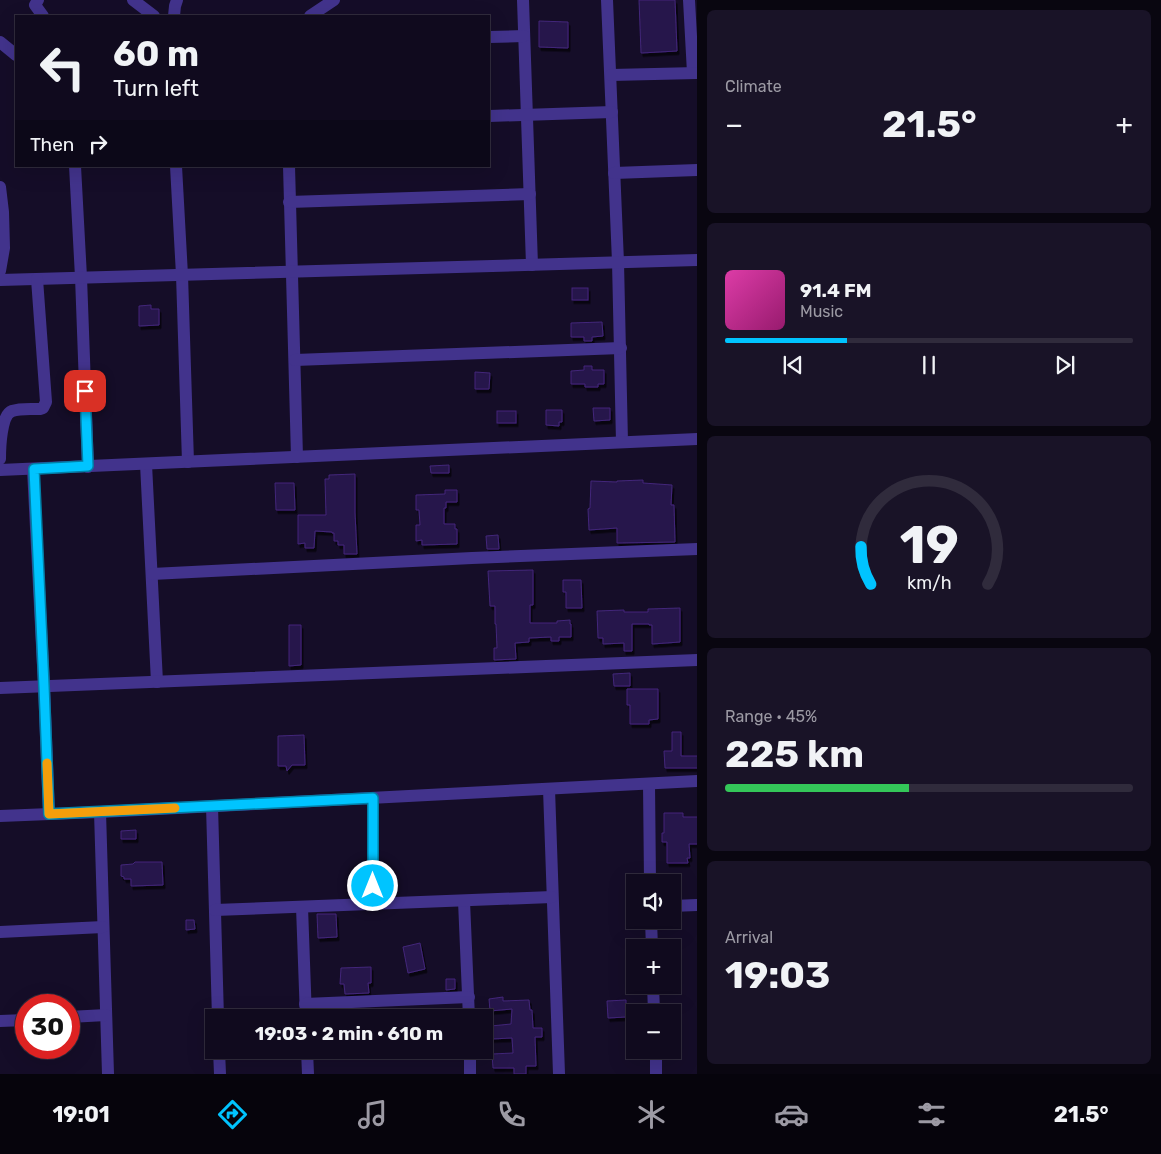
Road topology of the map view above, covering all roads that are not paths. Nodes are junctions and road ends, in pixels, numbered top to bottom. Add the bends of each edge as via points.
1 (38, 0) edge
2 (133, 0) edge
3 (177, 0) edge
4 (334, 0) edge
5 (523, 0) edge
6 (607, 0) edge
7 (689, 0) edge
8 (42, 15) edge
9 (153, 15) edge
10 (174, 15) edge
11 (312, 15) edge
12 (524, 36) junction
13 (490, 37) edge
14 (0, 42) edge
15 (15, 55) edge
16 (695, 73) edge
17 (610, 75) junction
18 (612, 112) junction
19 (527, 114) junction
20 (490, 116) edge
21 (75, 167) edge
22 (176, 167) edge
23 (289, 167) edge
24 (697, 170) edge
25 (614, 173) junction
26 (0, 187) edge
27 (530, 194) junction
28 (289, 202) junction
29 (697, 260) edge
30 (618, 262) junction
31 (532, 265) junction
32 (0, 271) edge
33 (293, 271) junction
34 (182, 275) junction
35 (81, 277) junction
36 (37, 278) junction
37 (0, 280) edge
38 (620, 348) junction
39 (295, 360) junction
40 (0, 437) edge
41 (697, 439) edge
42 (622, 442) junction
43 (297, 457) junction
44 (0, 459) edge
45 (188, 462) junction
46 (146, 464) junction
47 (88, 466) junction
48 (34, 469) junction
49 (0, 470) edge
50 (697, 549) edge
51 (152, 574) junction
52 (697, 660) edge
53 (157, 682) junction
54 (44, 686) junction
55 (0, 688) edge
56 (697, 781) edge
57 (649, 784) junction
58 (549, 789) junction
59 (373, 798) junction
60 (212, 806) junction
61 (100, 812) junction
62 (49, 814) junction
63 (0, 816) edge
64 (650, 874) edge
65 (552, 897) junction
66 (464, 901) junction
67 (373, 904) junction
68 (697, 905) edge
69 (681, 906) edge
70 (302, 907) junction
71 (214, 910) junction
72 (103, 927) junction
73 (0, 932) edge
74 (469, 998) junction
75 (305, 1004) junction
76 (218, 1009) edge
77 (305, 1009) edge
78 (469, 1009) edge
79 (106, 1015) junction
80 (80, 1016) edge
81 (15, 1020) edge
82 (0, 1021) edge
83 (219, 1059) edge
84 (307, 1059) edge
85 (470, 1059) edge
86 (656, 1059) edge
87 (108, 1074) edge
88 (220, 1074) edge
89 (308, 1074) edge
90 (470, 1074) edge
91 (559, 1074) edge
92 (656, 1074) edge

1 - 8 street via 35,6
2 - 9 street
3 - 10 street
4 - 11 street
5 - 12 street
6 - 17 street
7 - 16 street
12 - 13 street
12 - 19 street
14 - 15 street
16 - 17 street
17 - 18 street
18 - 19 street
18 - 25 street
19 - 20 street
19 - 27 street
21 - 35 street
22 - 34 street
23 - 28 street
24 - 25 street
25 - 30 street
26 - 32 street via 4,248
27 - 28 street
27 - 31 street
28 - 33 street
29 - 30 street
30 - 31 street
30 - 38 street
31 - 33 street
33 - 34 street
33 - 39 street
34 - 35 street
34 - 45 street
35 - 36 street
35 - 47 street
36 - 37 street
36 - 40 street via 46,402 40,409 10,412
38 - 39 street
38 - 42 street
39 - 43 street
40 - 44 street
41 - 42 street
42 - 43 street
43 - 45 street
45 - 46 street
46 - 47 street
46 - 51 street
47 - 48 street
48 - 49 street
48 - 54 street
50 - 51 street
51 - 53 street
52 - 53 street
53 - 54 street
54 - 55 street
54 - 62 street
56 - 57 street
57 - 58 street
57 - 64 street
58 - 59 street
58 - 65 street
59 - 60 street
59 - 67 street
60 - 61 street
60 - 71 street
61 - 62 street
61 - 72 street
62 - 63 street
65 - 66 street
65 - 91 street
66 - 67 street
66 - 74 street
67 - 70 street
68 - 69 street
70 - 71 street
70 - 75 street
71 - 76 street
72 - 73 street
72 - 79 street
74 - 75 street
74 - 78 street
75 - 77 street
79 - 80 street
79 - 87 street
81 - 82 street
83 - 88 street
84 - 89 street
85 - 90 street
86 - 92 street

